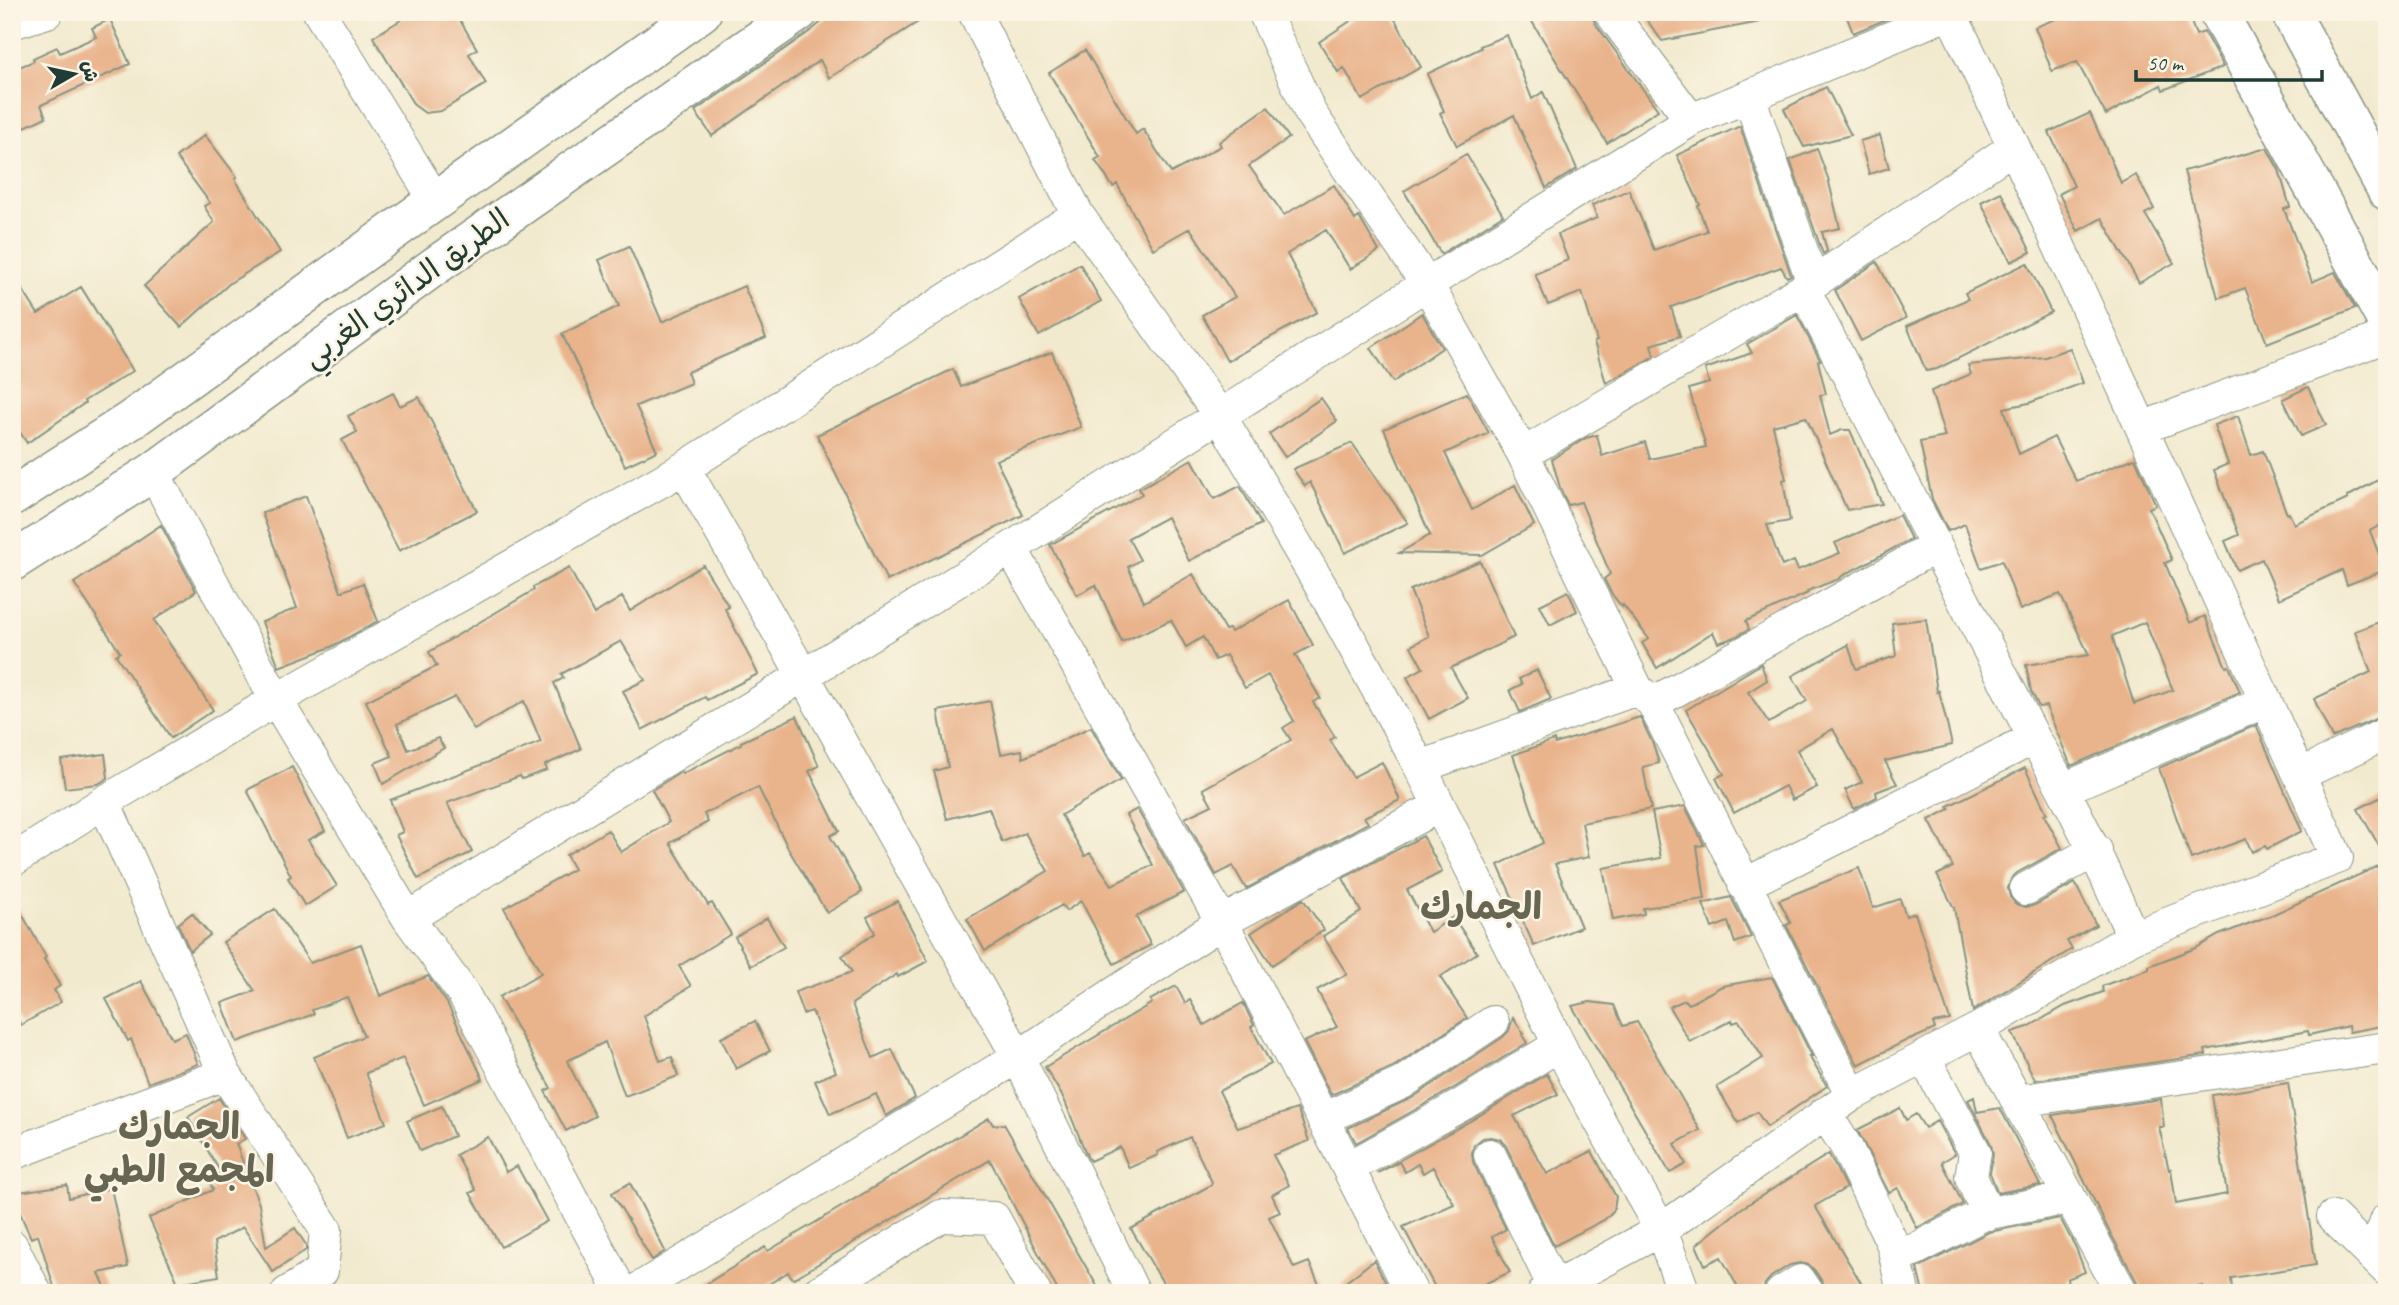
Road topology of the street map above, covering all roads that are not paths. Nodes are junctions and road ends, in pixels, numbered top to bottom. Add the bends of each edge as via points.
1 (47, 12) edge
2 (319, 12) edge
3 (702, 12) edge
4 (799, 12) edge
5 (974, 12) edge
6 (1264, 12) edge
7 (1610, 12) edge
8 (2218, 12) edge
9 (2290, 12) edge
10 (1950, 13) edge
11 (12, 23) edge
12 (1749, 96) junction
13 (1690, 120) junction
14 (2014, 147) junction
15 (2387, 191) edge
16 (435, 201) junction
17 (1078, 215) junction
18 (1427, 284) junction
19 (1809, 286) junction
20 (2387, 322) edge
21 (2387, 336) edge
22 (1220, 416) junction
23 (131, 420) junction
24 (2142, 428) junction
25 (1523, 454) junction
26 (684, 468) junction
27 (153, 472) junction
28 (12, 497) edge
29 (1935, 547) junction
30 (1011, 548) junction
31 (12, 562) edge
32 (803, 675) junction
33 (1645, 696) junction
34 (276, 700) junction
35 (2266, 701) junction
36 (2387, 733) edge
37 (2034, 738) junction
38 (1420, 767) junction
39 (2300, 775) junction
40 (2064, 789) junction
41 (104, 802) junction
42 (1439, 806) junction
43 (2096, 850) junction
44 (12, 860) edge
45 (1744, 885) junction
46 (2026, 889) dead end
47 (408, 918) junction
48 (1222, 922) junction
49 (2133, 937) junction
50 (1493, 1022) dead end
51 (1978, 1029) junction
52 (1559, 1045) junction
53 (2387, 1048) edge
54 (1018, 1057) junction
55 (1924, 1057) junction
56 (225, 1074) junction
57 (1852, 1095) junction
58 (2017, 1101) junction
59 (1825, 1113) junction
60 (1323, 1119) junction
61 (12, 1154) edge
62 (1490, 1155) dead end
63 (1348, 1168) junction
64 (2070, 1198) junction
65 (1988, 1214) junction
66 (2333, 1217) dead end
67 (2387, 1219) edge
68 (1661, 1230) junction
69 (12, 1246) edge
70 (1895, 1254) junction
71 (2385, 1268) edge
72 (1549, 1290) edge
73 (2118, 1292) edge
74 (37, 1293) edge
75 (286, 1293) edge
76 (622, 1293) edge
77 (632, 1293) edge
78 (817, 1293) edge
79 (1034, 1293) edge
80 (1134, 1293) edge
81 (1412, 1293) edge
82 (1684, 1293) edge
83 (1781, 1293) edge
84 (1808, 1293) edge
85 (1903, 1293) edge

1 - 11 street
2 - 16 street
3 - 16 main road, الطريق الدائري الغربي
4 - 27 main road, الطريق الدائري الغربي via 435,266
5 - 17 street
6 - 18 street via 1311,114
7 - 13 street
8 - 20 main road
9 - 15 main road
10 - 12 street
10 - 14 street
12 - 13 street
12 - 19 street
13 - 18 street
14 - 19 street
14 - 24 street
16 - 23 main road, الطريق الدائري الغربي
17 - 22 street
17 - 26 street
18 - 22 street
18 - 25 street
19 - 25 street
19 - 29 street
21 - 24 street
22 - 30 street
22 - 38 street
23 - 27 main road
23 - 28 main road, الطريق الدائري الغربي
24 - 35 street
25 - 33 street
26 - 32 street
26 - 34 street
27 - 31 main road, الطريق الدائري الغربي
27 - 34 street
29 - 33 street
29 - 37 street
30 - 32 street
30 - 48 street
32 - 47 street
32 - 54 street
33 - 38 street
33 - 45 street
34 - 41 street
34 - 47 street
35 - 39 street
35 - 40 street
36 - 39 street
37 - 40 street
37 - 45 street
38 - 42 street
39 - 49 street via 2337,858
40 - 43 street
41 - 44 street
41 - 56 street
42 - 48 street
42 - 52 street
43 - 46 street
43 - 49 street
45 - 57 street
47 - 76 street via 463,993
48 - 54 street
48 - 60 street
49 - 51 street
50 - 60 street via 1402,1083
51 - 55 street
51 - 58 street
52 - 63 street
52 - 68 street
53 - 58 street
54 - 77 street
54 - 80 street
55 - 57 street
55 - 65 street via 1975,1152 1971,1177
56 - 61 street
56 - 75 street via 326,1230 322,1271
57 - 59 street
58 - 64 street
59 - 68 street
59 - 70 street via 1847,1148
60 - 63 street
62 - 72 street
63 - 81 street
64 - 65 street
64 - 73 street
65 - 70 street via 1914,1250
66 - 71 street
67 - 71 street via 2377,1246
68 - 72 street
68 - 82 street
69 - 74 street
70 - 85 street
78 - 79 street via 941,1216 994,1218
83 - 84 street via 1800,1281

